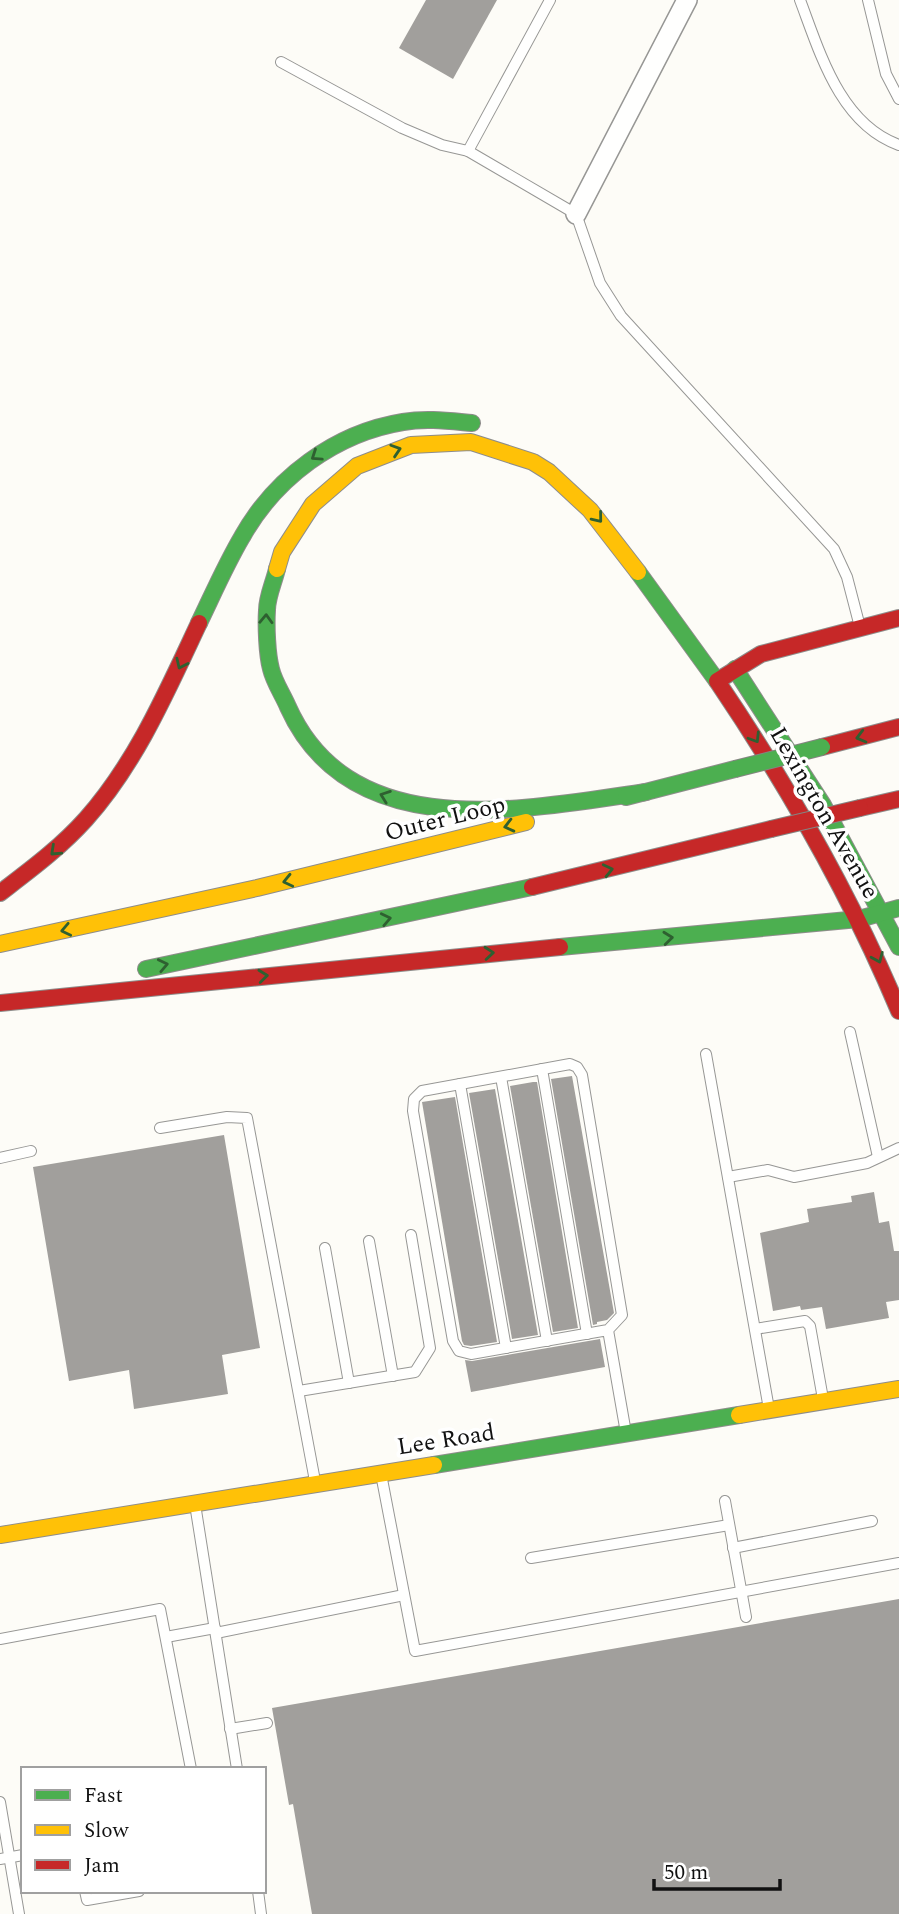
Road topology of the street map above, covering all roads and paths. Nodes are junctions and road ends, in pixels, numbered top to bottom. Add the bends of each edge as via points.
1 (550, 0) edge
2 (687, 0) edge
3 (800, 0) edge
4 (868, 0) edge
5 (281, 62) dead end
6 (899, 99) edge
7 (899, 145) edge
8 (468, 151) junction
9 (576, 214) junction
10 (488, 426) dead end
11 (899, 618) edge
12 (860, 628) junction
13 (731, 664) junction
14 (717, 681) junction
15 (899, 727) edge
16 (646, 792) junction
17 (899, 799) edge
18 (0, 893) edge
19 (899, 908) edge
20 (883, 914) junction
21 (859, 919) junction
22 (0, 944) edge
23 (899, 947) edge
24 (0, 1001) edge
25 (899, 1011) edge
26 (850, 1032) dead end
27 (706, 1054) dead end
28 (542, 1069) junction
29 (500, 1077) junction
30 (460, 1084) junction
31 (160, 1128) dead end
32 (899, 1148) edge
33 (31, 1151) dead end
34 (878, 1157) junction
35 (0, 1158) edge
36 (728, 1177) junction
37 (411, 1235) dead end
38 (369, 1241) dead end
39 (325, 1248) dead end
40 (755, 1329) junction
41 (608, 1330) junction
42 (587, 1334) junction
43 (547, 1340) junction
44 (506, 1348) junction
45 (393, 1376) junction
46 (349, 1383) junction
47 (899, 1389) edge
48 (299, 1391) junction
49 (824, 1401) junction
50 (769, 1410) junction
51 (626, 1433) junction
52 (380, 1474) junction
53 (316, 1485) junction
54 (725, 1502) dead end
55 (195, 1504) junction
56 (872, 1521) dead end
57 (729, 1525) junction
58 (0, 1535) edge
59 (733, 1548) junction
60 (531, 1558) dead end
61 (899, 1563) edge
62 (741, 1592) junction
63 (404, 1595) junction
64 (746, 1616) dead end
65 (215, 1631) junction
66 (166, 1637) junction
67 (0, 1639) edge
68 (267, 1723) dead end
69 (230, 1729) junction
70 (191, 1767) edge
71 (237, 1767) edge
72 (0, 1802) edge
73 (5, 1858) edge
74 (18, 1884) edge
75 (85, 1893) edge
76 (127, 1893) edge
77 (258, 1893) edge
78 (19, 1914) edge
79 (261, 1914) edge

1 - 8 lane
2 - 9 street
3 - 7 lane via 824,64 854,115 883,139
4 - 6 lane via 886,74
5 - 8 lane via 402,128
8 - 9 lane
9 - 12 lane via 600,284 621,316 834,549 847,577
10 -> 18 main road via 442,420 384,425 328,448 287,477 262,504 242,536 159,709 125,768 61,845
11 - 12 main road
12 - 13 main road
13 - 14 main road
13 - 20 main road, Lexington Avenue via 811,785
16 -> 14 main road, Lexington Avenue via 522,807 444,808 381,795 340,771 293,721 269,659 269,593 281,552 295,526 340,478 387,453 419,444 452,442 515,454 556,476 585,503
14 -> 21 main road, Lexington Avenue via 787,788
15 -> 16 main road, Outer Loop, bridge
16 -> 22 main road, Outer Loop via 281,882
24 -> 17 main road, bridge via 560,881
19 - 20 main road
20 - 21 main road
20 - 23 main road, Lexington Avenue
24 -> 21 main road
21 -> 25 main road, Lexington Avenue
26 - 34 lane
27 - 36 lane
28 - 29 lane
28 - 41 lane via 570,1064 582,1075 622,1315
28 - 42 lane
29 - 30 lane
29 - 43 lane
30 - 44 lane
30 - 44 lane via 422,1091 415,1099 415,1125 453,1341 459,1351 471,1354
31 - 48 lane via 247,1118
32 - 34 lane
33 - 35 lane
34 - 36 lane via 794,1177 768,1170
36 - 40 lane
37 - 45 lane via 430,1348 415,1372
38 - 45 lane
39 - 46 lane
40 - 49 lane via 806,1321
40 - 50 lane
41 - 42 lane
41 - 51 lane
42 - 43 lane
43 - 44 lane
45 - 46 lane
46 - 48 lane
47 - 49 main road, Lee Road
48 - 53 lane
49 - 50 main road, Lee Road
50 - 51 main road, Lee Road
51 - 52 main road, Lee Road
52 - 53 main road, Lee Road
52 - 63 lane
53 - 55 main road, Lee Road
54 - 57 lane
55 - 58 main road, Lee Road
55 - 65 lane
56 - 59 lane
57 - 59 lane
57 - 60 lane
59 - 62 lane
61 - 62 lane
62 - 63 lane via 415,1651
62 - 64 lane
63 - 65 lane
65 - 66 lane
65 - 69 lane
66 - 67 lane via 160,1609
66 - 70 lane
68 - 69 lane
69 - 71 lane
72 - 73 lane
73 - 74 lane
74 - 78 lane
75 - 76 lane via 87,1900
77 - 79 lane

